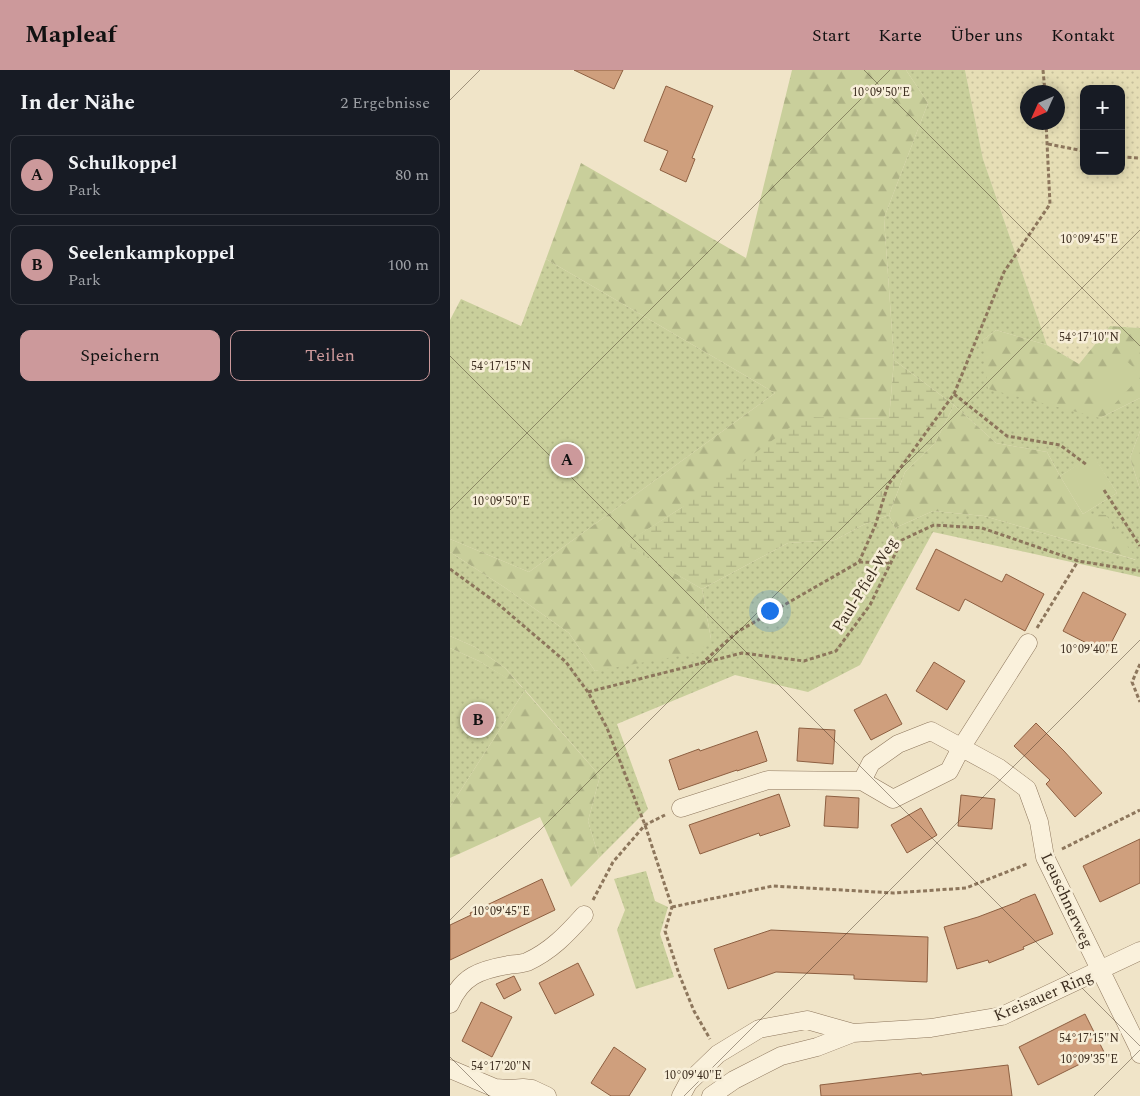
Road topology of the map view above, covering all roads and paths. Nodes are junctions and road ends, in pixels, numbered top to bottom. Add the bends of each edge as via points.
1 (1043, 70) edge
2 (1044, 85) edge
3 (1047, 130) edge
4 (1048, 144) junction
5 (1080, 150) edge
6 (1125, 157) edge
7 (1140, 158) edge
8 (954, 394) junction
9 (1088, 465) dead end
10 (1104, 490) dead end
11 (1140, 546) edge
12 (1078, 560) junction
13 (859, 562) junction
14 (891, 562) junction
15 (450, 569) edge
16 (1140, 571) edge
17 (1028, 643) joint
18 (700, 664) junction
19 (1140, 664) edge
20 (588, 692) junction
21 (1140, 702) edge
22 (961, 748) junction
23 (862, 781) junction
24 (681, 808) joint
25 (1140, 810) edge
26 (645, 825) junction
27 (1045, 857) junction
28 (672, 908) junction
29 (584, 915) joint
30 (1140, 951) edge
31 (1101, 970) junction
32 (450, 1004) edge
33 (853, 1033) junction
34 (718, 1054) junction
35 (1140, 1054) edge
36 (450, 1069) edge
37 (498, 1093) edge
38 (547, 1096) edge
39 (681, 1096) edge
40 (711, 1096) edge

1 - 2 path
3 - 4 path
4 - 5 path
4 - 8 path via 1050,204 1004,272
6 - 7 path
8 - 9 path via 1007,436 1060,445
8 - 13 path via 888,485
10 - 11 path
12 - 14 path, Paul-Pfiel-Weg via 982,528 934,526 902,540
12 - 16 path, Paul-Pfiel-Weg
12 - 17 path
13 - 14 path
13 - 18 path via 737,632
14 - 18 path, Paul-Pfiel-Weg via 870,605 836,651 804,660 742,653
15 - 20 path via 498,604 566,662
17 - 22 street
18 - 20 path, Paul-Pfiel-Weg
19 - 21 path via 1132,682
20 - 26 path via 607,728
22 - 23 street, Leuschnerweg via 931,731 898,744 871,763
22 - 23 street via 949,771 893,799
22 - 27 street, Leuschnerweg via 998,768 1027,789 1039,822
23 - 24 street via 768,780
24 - 26 path
25 - 27 path
26 - 28 path
26 - 29 path via 613,862
27 - 28 path via 966,888 893,892 773,886
27 - 31 street, Leuschnerweg
28 - 34 path via 665,930 694,1012
29 - 32 street via 544,954 525,963 479,972 466,980
30 - 31 street, Kreisauer Ring
31 - 33 street, Kreisauer Ring via 1002,1016 931,1028
31 - 35 street, Leuschnerweg
33 - 34 street, Kreisauer Ring via 807,1020 759,1029
33 - 40 street, Kreisauer Ring via 781,1056
34 - 39 street, Kreisauer Ring via 688,1083
36 - 37 street via 496,1088
37 - 38 street via 532,1088

